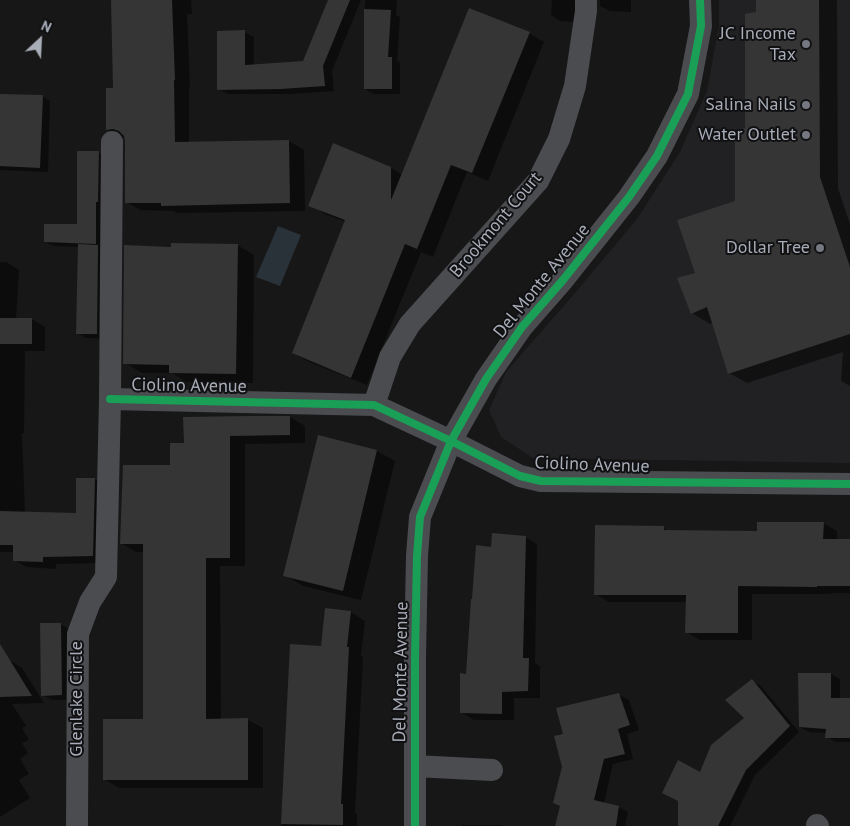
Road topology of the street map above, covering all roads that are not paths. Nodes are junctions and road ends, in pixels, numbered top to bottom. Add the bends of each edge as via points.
1 (586, 0) edge
2 (700, 0) edge
3 (112, 142) dead end
4 (110, 400) junction
5 (374, 405) junction
6 (451, 441) junction
7 (850, 484) edge
8 (415, 766) junction
9 (492, 770) dead end
10 (77, 826) edge
11 (415, 826) edge

1 - 5 street, Brookmont Court via 575,86 559,139 538,181 410,324 390,357
2 - 6 street, Del Monte Avenue via 701,26 688,94 657,156 629,197 522,327 486,378
3 - 4 street
4 - 5 street, Ciolino Avenue
4 - 10 street, Glenlake Circle via 106,576 90,602 78,634
5 - 6 street, Ciolino Avenue
6 - 7 street, Ciolino Avenue via 520,476 541,482
6 - 8 street, Del Monte Avenue via 420,517
8 - 9 street, Del Monte Avenue
8 - 11 street, Del Monte Avenue

